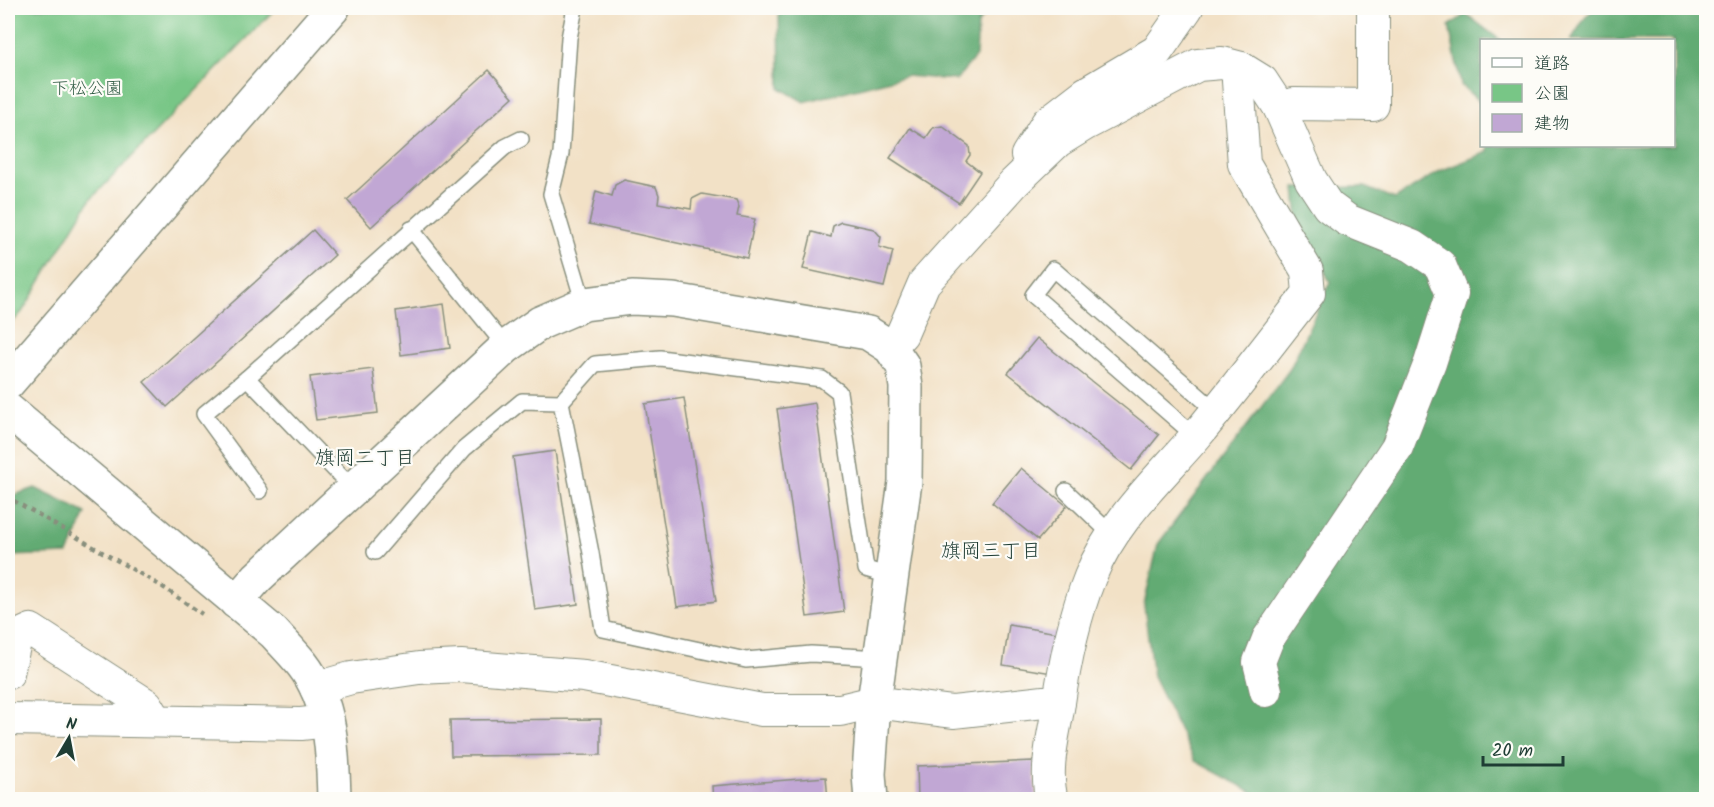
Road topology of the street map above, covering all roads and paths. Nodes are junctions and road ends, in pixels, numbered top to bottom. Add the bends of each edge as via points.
1 (333, 8) edge
2 (575, 8) edge
3 (1187, 8) edge
4 (1372, 8) edge
5 (1241, 68) junction
6 (1279, 107) junction
7 (521, 139) dead end
8 (1014, 183) junction
9 (411, 229) junction
10 (584, 304) junction
11 (506, 347) junction
12 (890, 347) junction
13 (247, 378) junction
14 (8, 383) edge
15 (561, 402) junction
16 (8, 410) edge
17 (1216, 411) junction
18 (1195, 436) junction
19 (352, 488) junction
20 (260, 491) dead end
21 (1066, 491) dead end
22 (8, 494) edge
23 (1112, 535) junction
24 (375, 552) dead end
25 (893, 578) junction
26 (236, 602) junction
27 (880, 658) junction
28 (8, 673) edge
29 (316, 688) junction
30 (1266, 691) dead end
31 (874, 702) junction
32 (1059, 702) junction
33 (8, 718) edge
34 (156, 720) junction
35 (328, 721) junction
36 (334, 800) edge
37 (871, 800) edge
38 (1052, 800) edge

1 - 14 street
2 - 10 lane via 569,38 561,154 551,194
3 - 8 street via 1157,51 1086,93 1047,123
4 - 6 street via 1373,105
5 - 6 street via 1262,81
5 - 8 street via 1222,63 1198,64 1058,141
5 - 17 street via 1238,81 1244,164 1307,271 1309,293
6 - 30 street via 1311,180 1328,206 1347,220 1413,246 1440,265 1452,294 1397,447 1268,639 1258,662
7 - 9 lane via 506,147
8 - 12 street via 924,283 902,334
9 - 11 lane
9 - 13 lane
10 - 11 street via 540,323
10 - 12 street via 632,298 674,300 868,333
11 - 19 street
12 - 25 street via 903,366 906,387 905,482
13 - 19 lane
13 - 20 lane via 204,414
15 - 24 lane via 522,400 464,449
15 - 25 lane via 595,364 660,358 822,379 839,392 866,569
15 - 27 lane via 603,629 746,660 812,654
16 - 26 street
17 - 18 street
17 - 18 lane via 1053,269 1033,295
18 - 23 street
19 - 26 street
21 - 23 lane
22 - 26 path via 215,623
23 - 32 street via 1090,576
25 - 27 street
26 - 29 street via 274,633 303,665
27 - 31 street
28 - 34 street via 16,637 31,630 147,705
29 - 31 street via 351,678 461,666 584,676 762,710 840,710
29 - 35 street
31 - 32 street via 953,712
31 - 37 street
32 - 38 street via 1050,754
33 - 34 street
34 - 35 street via 302,724
35 - 36 street

